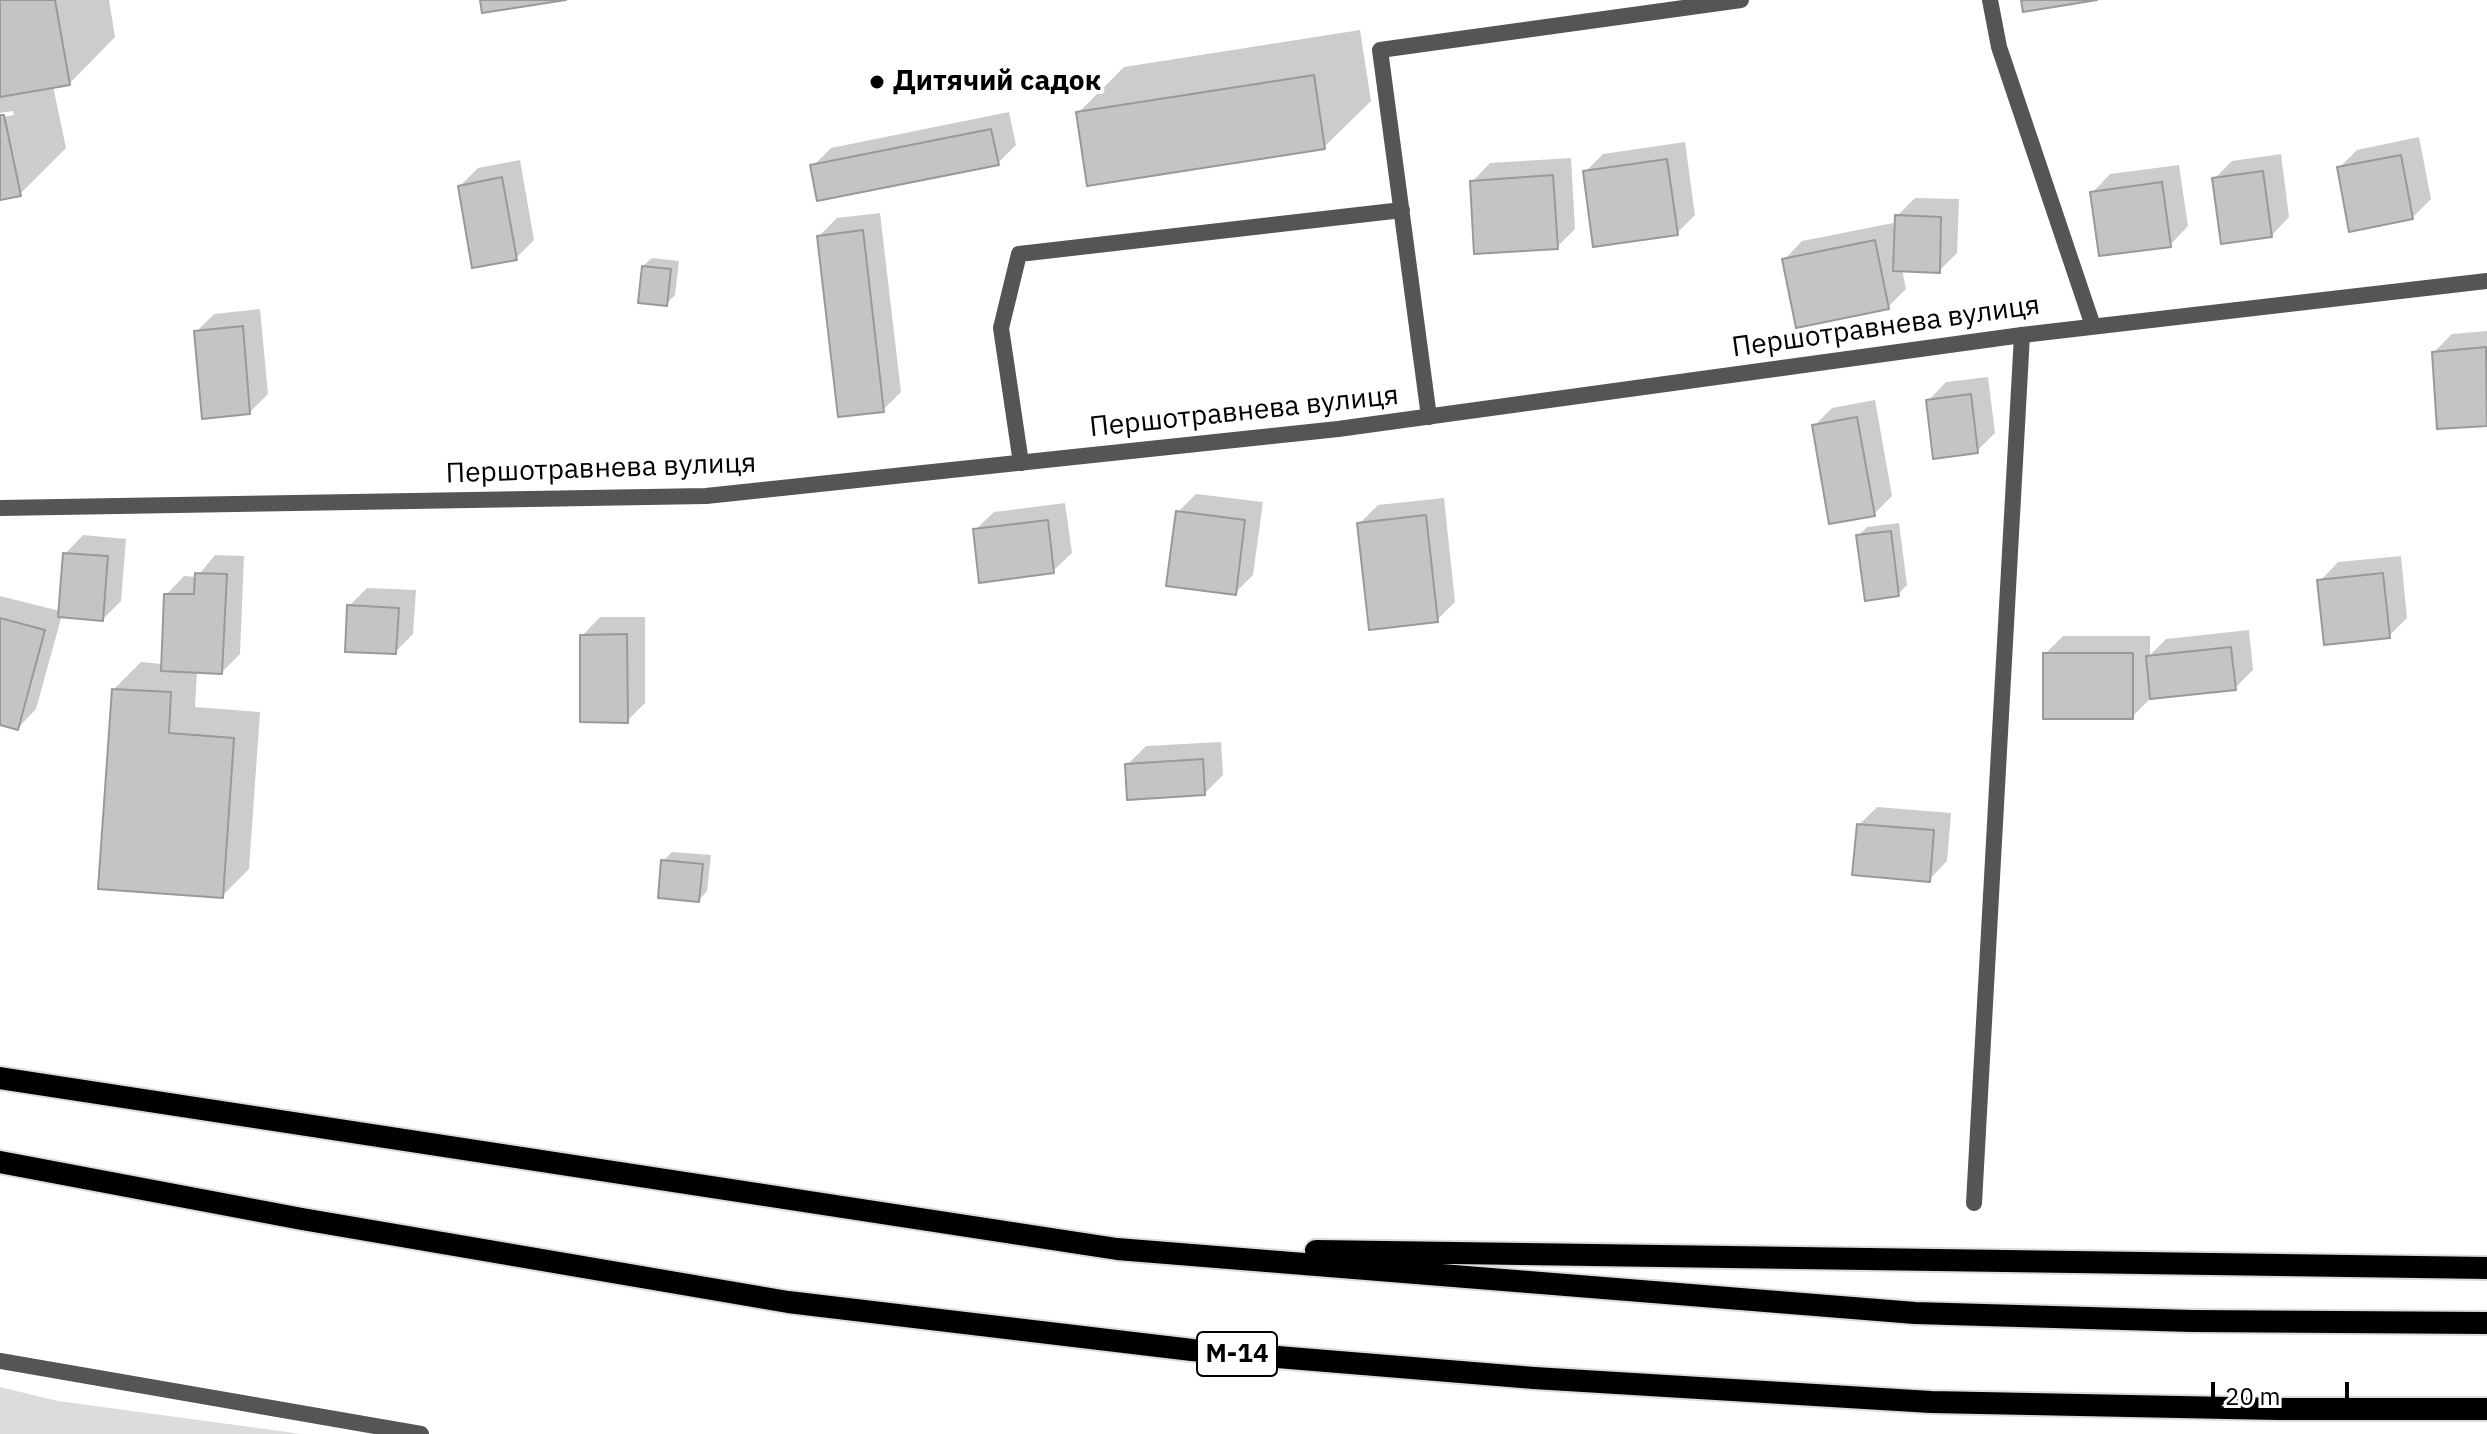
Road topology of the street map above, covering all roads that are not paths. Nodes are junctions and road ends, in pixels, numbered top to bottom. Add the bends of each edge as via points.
1 (1741, 0) edge
2 (1990, 0) edge
3 (1402, 210) junction
4 (2487, 281) edge
5 (2093, 326) junction
6 (2022, 335) junction
7 (1429, 417) junction
8 (1021, 463) junction
9 (0, 508) edge
10 (0, 1078) edge
11 (0, 1162) edge
12 (1974, 1203) dead end
13 (1117, 1249) junction
14 (2487, 1268) edge
15 (2487, 1323) edge
16 (0, 1361) edge
17 (2487, 1409) edge
18 (421, 1434) edge

1 - 3 street via 1380,50
2 - 5 street via 1999,47
3 - 7 street
3 - 8 street via 1019,254 1001,328
4 - 5 street, Першотравнева вулиця
5 - 6 street, Першотравнева вулиця
6 - 7 street, Першотравнева вулиця
6 - 12 street
7 - 8 street, Першотравнева вулиця
8 - 9 street, Першотравнева вулиця via 706,496
10 - 13 highway
11 - 17 highway, М-14 via 788,1302 1192,1350 1931,1402
13 - 14 highway
13 - 15 highway via 1915,1313
16 - 18 street

